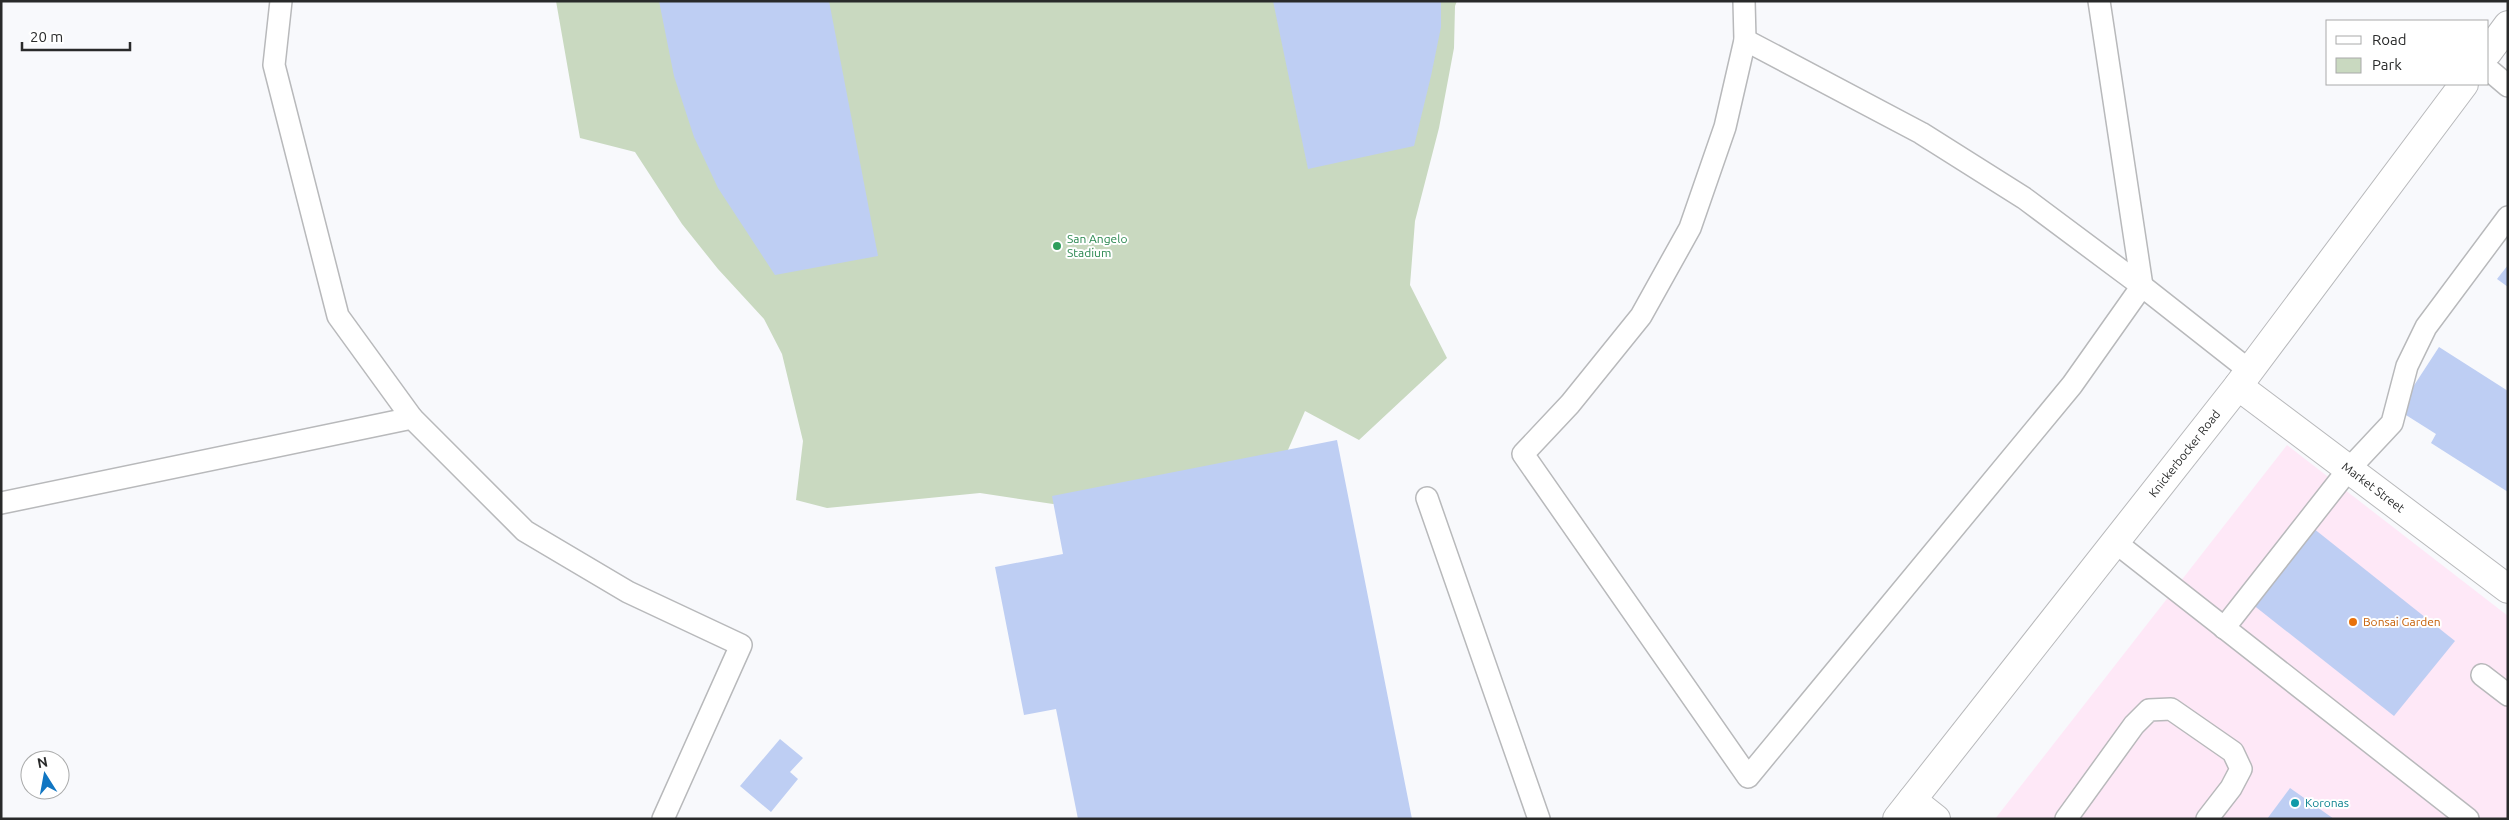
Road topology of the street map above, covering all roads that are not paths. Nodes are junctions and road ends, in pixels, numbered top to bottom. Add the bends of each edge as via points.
1 (281, 1) edge
2 (1744, 1) edge
3 (2099, 1) edge
4 (2508, 26) edge
5 (1745, 40) junction
6 (2489, 51) edge
7 (2489, 70) edge
8 (2463, 85) edge
9 (2508, 86) edge
10 (2508, 217) edge
11 (2142, 286) junction
12 (2244, 378) junction
13 (412, 418) junction
14 (2348, 470) junction
15 (1427, 498) dead end
16 (1, 502) edge
17 (2115, 542) junction
18 (2508, 589) edge
19 (2224, 628) junction
20 (2482, 675) dead end
21 (2508, 695) edge
22 (1905, 810) edge
23 (663, 819) edge
24 (1539, 819) edge
25 (1936, 819) edge
26 (2066, 819) edge
27 (2207, 819) edge
28 (2468, 819) edge

1 - 13 lane via 274,65 338,316
2 - 5 lane
3 - 11 lane
4 - 6 main road
5 - 11 lane via 1921,133 2024,198
5 - 11 lane via 1725,127 1690,228 1641,316 1570,404 1523,454 1748,777 2072,385
7 - 9 lane
8 - 12 main road, Knickerbocker Road
10 - 14 lane via 2426,327 2406,366 2392,423
11 - 12 lane
12 - 14 main road, Market Street
12 - 17 main road, Knickerbocker Road
13 - 16 lane
13 - 23 lane via 525,531 628,592 740,645
14 - 18 main road, Market Street
14 - 19 lane
15 - 24 lane
17 - 19 lane
17 - 22 main road, Knickerbocker Road
19 - 28 lane
20 - 21 lane
22 - 25 main road
26 - 27 lane via 2134,725 2149,710 2171,709 2233,752 2241,769

